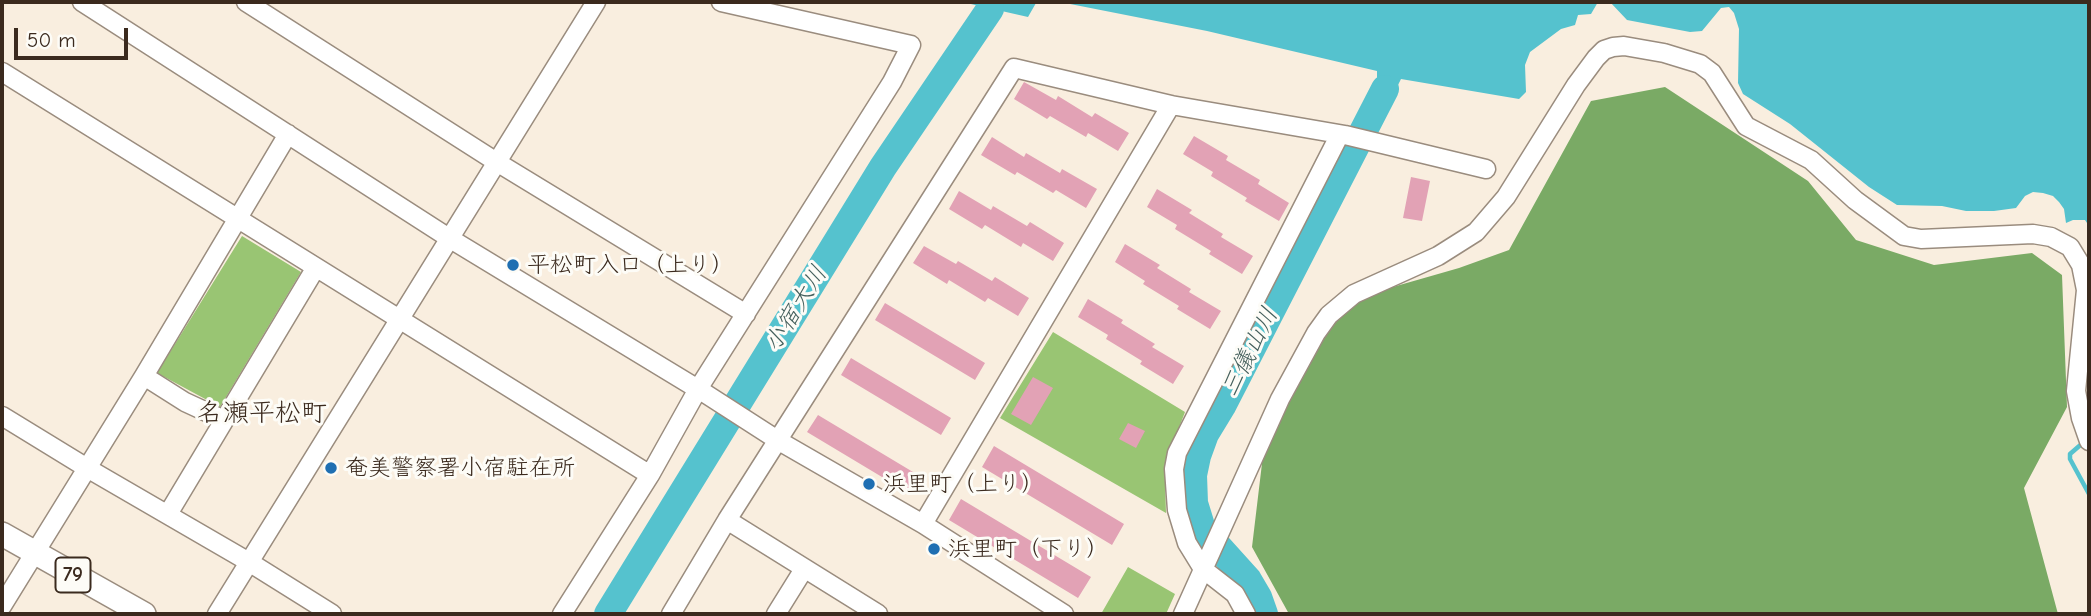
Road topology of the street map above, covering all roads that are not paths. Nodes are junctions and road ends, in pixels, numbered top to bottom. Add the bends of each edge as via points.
1 (82, 2) edge
2 (246, 2) edge
3 (596, 2) edge
4 (721, 2) edge
5 (99, 7) edge
6 (2, 72) edge
7 (1171, 105) junction
8 (288, 134) junction
9 (1342, 135) junction
10 (495, 161) junction
11 (1486, 169) dead end
12 (236, 219) junction
13 (449, 238) junction
14 (314, 269) junction
15 (746, 314) junction
16 (399, 321) junction
17 (144, 376) junction
18 (702, 392) junction
19 (2, 416) edge
20 (224, 420) junction
21 (2087, 435) edge
22 (775, 438) junction
23 (87, 468) junction
24 (650, 475) junction
25 (168, 514) junction
26 (727, 520) junction
27 (923, 524) junction
28 (2, 534) edge
29 (34, 554) junction
30 (249, 562) junction
31 (1204, 566) junction
32 (804, 569) junction
33 (2, 606) edge
34 (144, 614) edge
35 (217, 614) edge
36 (332, 614) edge
37 (562, 614) edge
38 (671, 614) edge
39 (776, 614) edge
40 (878, 614) edge
41 (1064, 614) edge
42 (1183, 614) edge
43 (1246, 614) edge

1 - 5 street
2 - 10 street
3 - 10 street
4 - 15 street via 911,45
5 - 8 street
6 - 12 street
7 - 9 street
7 - 22 street via 1014,68
7 - 27 street
8 - 12 street
8 - 13 street
9 - 11 street
9 - 31 street via 1177,453 1177,510 1187,543
10 - 13 street
10 - 15 street
12 - 14 street
12 - 17 street
13 - 16 street
13 - 18 street
14 - 16 street
14 - 20 street
15 - 18 street
16 - 24 street
16 - 30 street
17 - 20 street
17 - 23 street
18 - 22 street
18 - 24 street
19 - 23 street
20 - 25 street
21 - 31 street via 2076,391 2087,290 2081,265 2070,247 2051,236 2033,234 1904,236 1811,160 1746,125 1712,73 1700,64 1624,46 1604,50 1596,58 1506,197 1476,232 1438,256 1354,294 1329,315 1280,399
22 - 26 street
22 - 27 street
23 - 25 street
23 - 29 street
24 - 37 street
25 - 30 street
26 - 32 street
26 - 38 street
27 - 41 street
28 - 29 main road, 79
29 - 33 street
29 - 34 main road, 79
30 - 35 street
30 - 36 street
31 - 42 street
31 - 43 street via 1235,594
32 - 39 street
32 - 40 street

